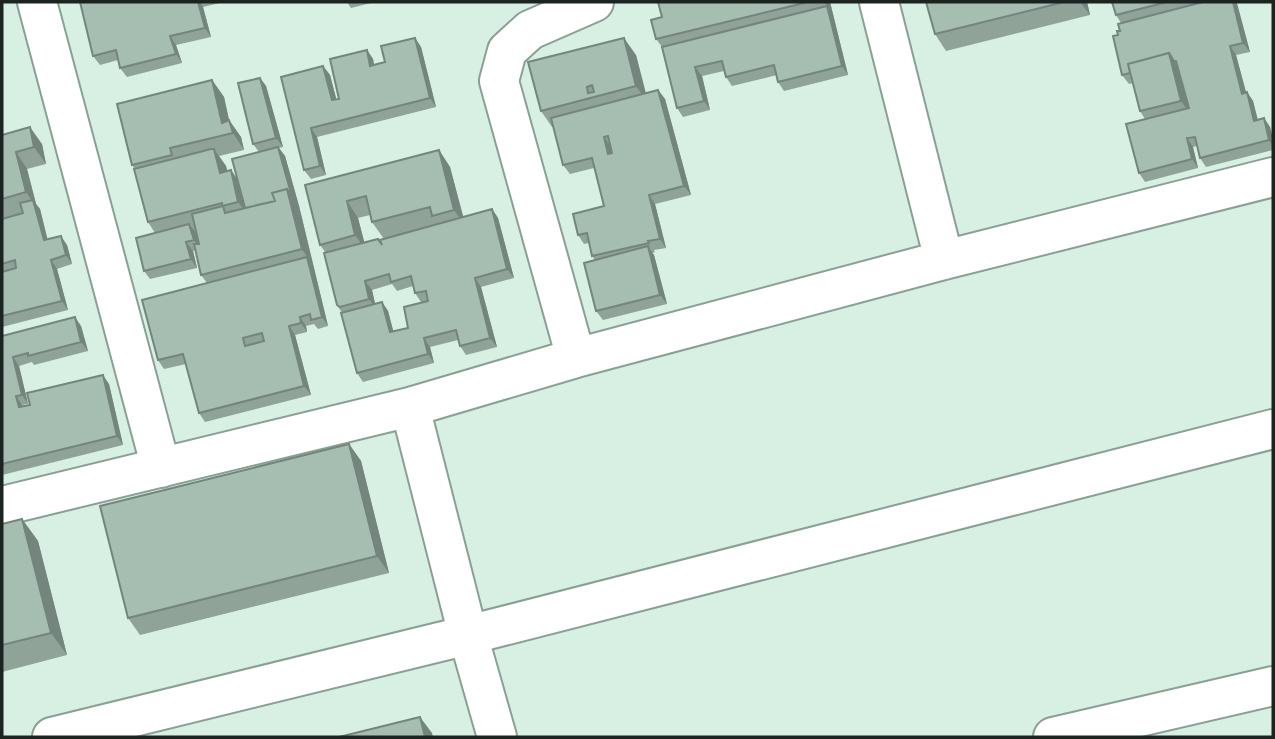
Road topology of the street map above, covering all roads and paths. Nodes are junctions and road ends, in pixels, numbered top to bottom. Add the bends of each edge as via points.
1 (37, 2) edge
2 (594, 2) edge
3 (878, 2) edge
4 (1273, 177) edge
5 (944, 260) junction
6 (576, 358) junction
7 (410, 407) junction
8 (1273, 429) edge
9 (162, 468) junction
10 (2, 506) edge
11 (468, 635) junction
12 (1273, 685) edge
13 (1067, 736) edge
14 (52, 737) edge
15 (497, 737) edge

1 - 9 street
2 - 6 street via 530,30 507,51 499,81
3 - 5 street
4 - 5 street
5 - 6 street
6 - 7 street
7 - 9 street
7 - 11 street
8 - 11 street
9 - 10 street
11 - 14 street
11 - 15 street
12 - 13 street

